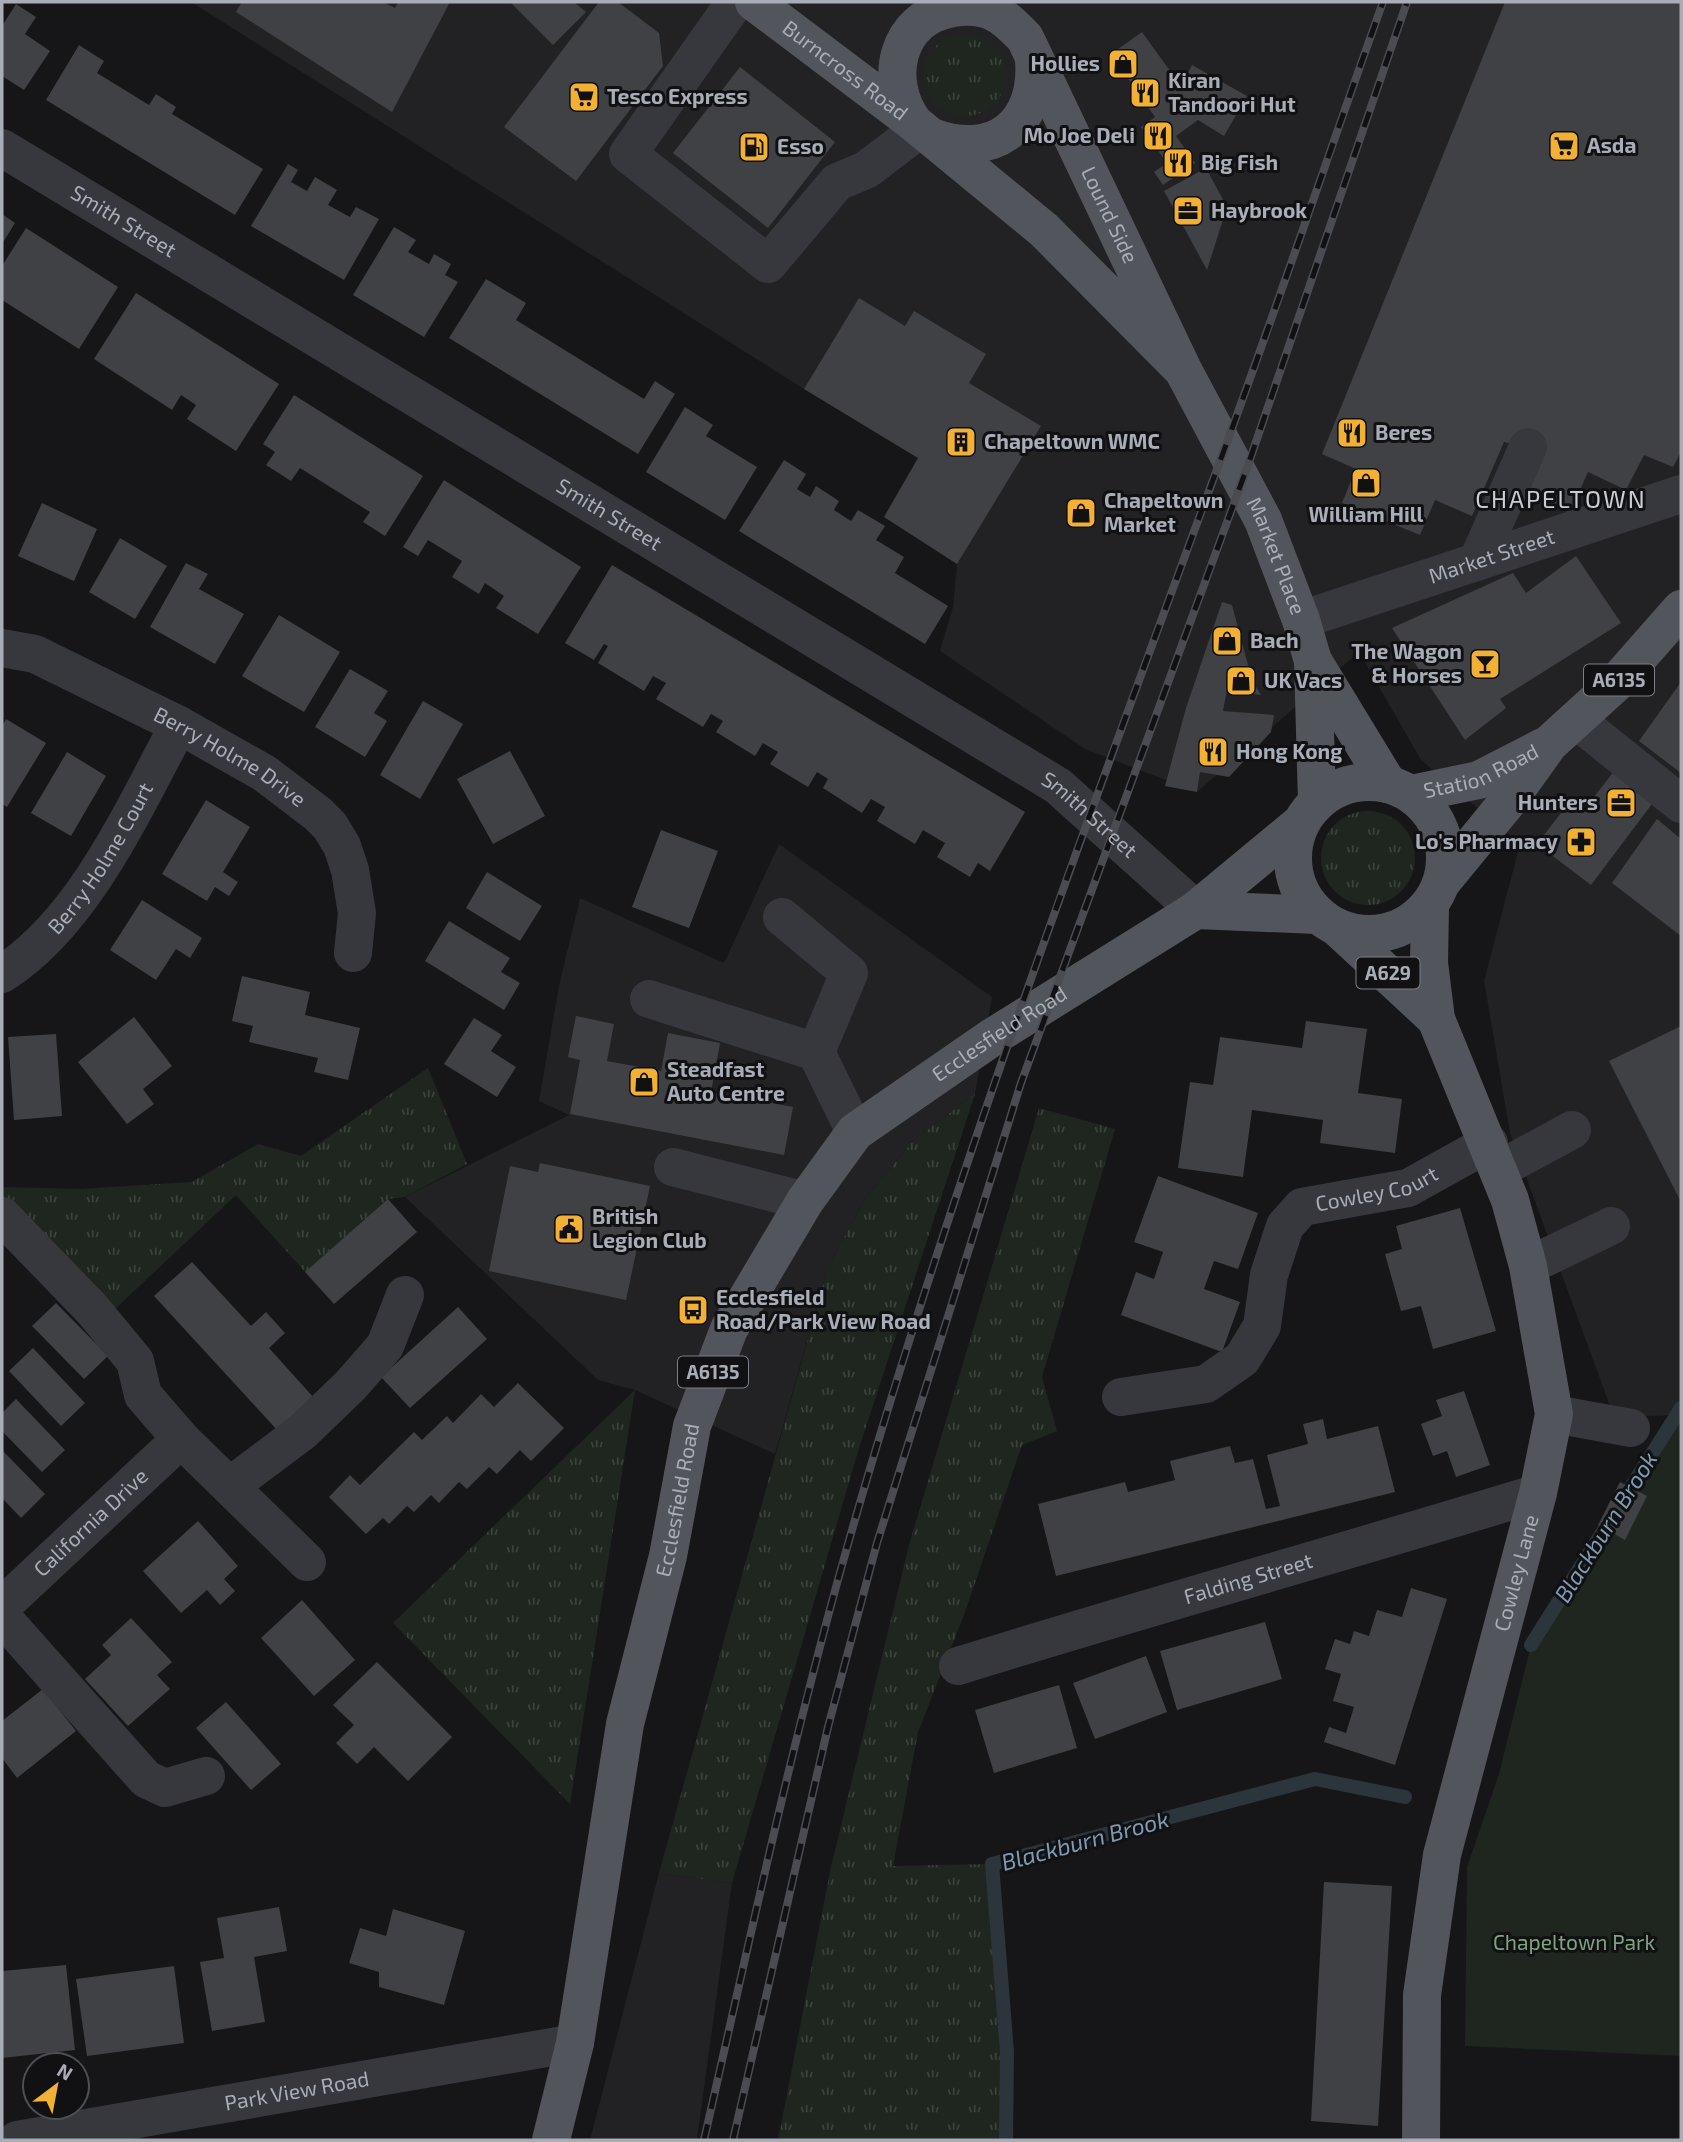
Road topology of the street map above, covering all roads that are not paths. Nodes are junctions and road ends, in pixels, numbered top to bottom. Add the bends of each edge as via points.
1 (735, 2) edge
2 (1018, 2) edge
3 (764, 9) edge
4 (921, 20) edge
5 (1029, 49) junction
6 (922, 130) junction
7 (2, 148) edge
8 (1183, 370) junction
9 (1528, 447) dead end
10 (1229, 454) joint
11 (1681, 494) edge
12 (1476, 562) junction
13 (1681, 609) edge
14 (1301, 620) junction
15 (2, 648) edge
16 (1313, 661) junction
17 (179, 724) junction
18 (1563, 732) junction
19 (1399, 789) junction
20 (1681, 804) edge
21 (1309, 813) junction
22 (1436, 894) junction
23 (1196, 910) junction
24 (782, 917) dead end
25 (1328, 922) junction
26 (353, 953) dead end
27 (2, 974) edge
28 (649, 999) dead end
29 (1436, 1019) junction
30 (816, 1052) junction
31 (1572, 1130) dead end
32 (855, 1132) junction
33 (1494, 1156) junction
34 (673, 1167) dead end
35 (805, 1201) junction
36 (2, 1216) edge
37 (1611, 1226) dead end
38 (1528, 1266) junction
39 (405, 1294) dead end
40 (1121, 1397) dead end
41 (1554, 1414) junction
42 (1631, 1428) dead end
43 (181, 1438) junction
44 (230, 1486) junction
45 (1538, 1493) junction
46 (307, 1562) dead end
47 (2, 1606) edge
48 (2, 1617) edge
49 (958, 1666) dead end
50 (206, 1776) dead end
51 (575, 2043) junction
52 (17, 2140) edge
53 (551, 2140) edge
54 (1421, 2140) edge

1 - 6 street via 628,154 768,264 837,182 866,170
2 - 5 street, Lound Side
3 - 4 main road, Burncross Road via 832,50 878,53
3 - 6 main road, Burncross Road
4 - 5 main road, Lound Side via 966,6 989,10 1009,22
4 - 6 main road, Lound Side via 899,55 897,82 903,108
5 - 6 main road, Lound Side via 1036,82 1030,105 1017,124 999,138 977,145 954,145
5 - 8 main road, Lound Side
6 - 8 main road, Lound Side via 1044,230
7 - 23 street, Smith Street via 1058,786
8 - 10 main road, Lound Side
9 - 12 street
10 - 14 main road, Market Place via 1270,534
11 - 12 street, Market Street
12 - 14 street, Market Street
13 - 18 main road, Station Road / A6135 via 1615,684
14 - 16 main road, Market Place
15 - 17 street, Berry Holme Drive via 35,654
16 - 19 main road, Market Place
16 - 21 main road, Market Place
17 - 26 street, Berry Holme Drive via 264,772 330,826 350,870 356,913
17 - 27 street, Berry Holme Court via 88,884 56,929 28,957
18 - 19 main road, Station Road / A6135 via 1479,780
18 - 20 street
18 - 22 main road, Station Road / A6135
19 - 21 main road, A6135 via 1350,785
19 - 22 main road via 1430,811 1441,834 1446,858
21 - 23 main road, Ecclesfield Road / A6135
21 - 25 main road via 1293,846 1293,872 1302,895
22 - 25 main road, A6135 via 1411,923 1388,933 1363,935
22 - 29 main road, Cowley Lane / A629 via 1429,962
23 - 25 main road, A6135
23 - 32 main road, Ecclesfield Road / A6135 via 994,1036
24 - 30 street via 849,973
25 - 29 main road, Cowley Lane / A629
28 - 30 street
29 - 33 main road, Cowley Lane / A629
30 - 32 street
31 - 33 street, Cowley Court
32 - 35 main road, Ecclesfield Road / A6135
33 - 38 main road, Cowley Lane / A629
33 - 40 street, Cowley Court via 1408,1188 1302,1207 1285,1226 1269,1275 1262,1326 1242,1359 1206,1384
34 - 35 street
35 - 51 main road, Ecclesfield Road / A6135 via 729,1329 692,1426 668,1556 625,1724
36 - 43 street via 92,1309 135,1362 143,1395
37 - 38 street
38 - 41 main road, Cowley Lane / A629
39 - 44 street via 385,1346 350,1386 302,1432
41 - 42 street
41 - 45 main road, Cowley Lane / A629
43 - 44 street
43 - 47 street, California Drive
44 - 46 street
45 - 49 street, Falding Street
45 - 54 main road, Cowley Lane / A629 via 1441,1855 1422,1995
48 - 50 street via 146,1779 165,1788
51 - 52 street, Park View Road
51 - 53 main road, Ecclesfield Road / A6135

